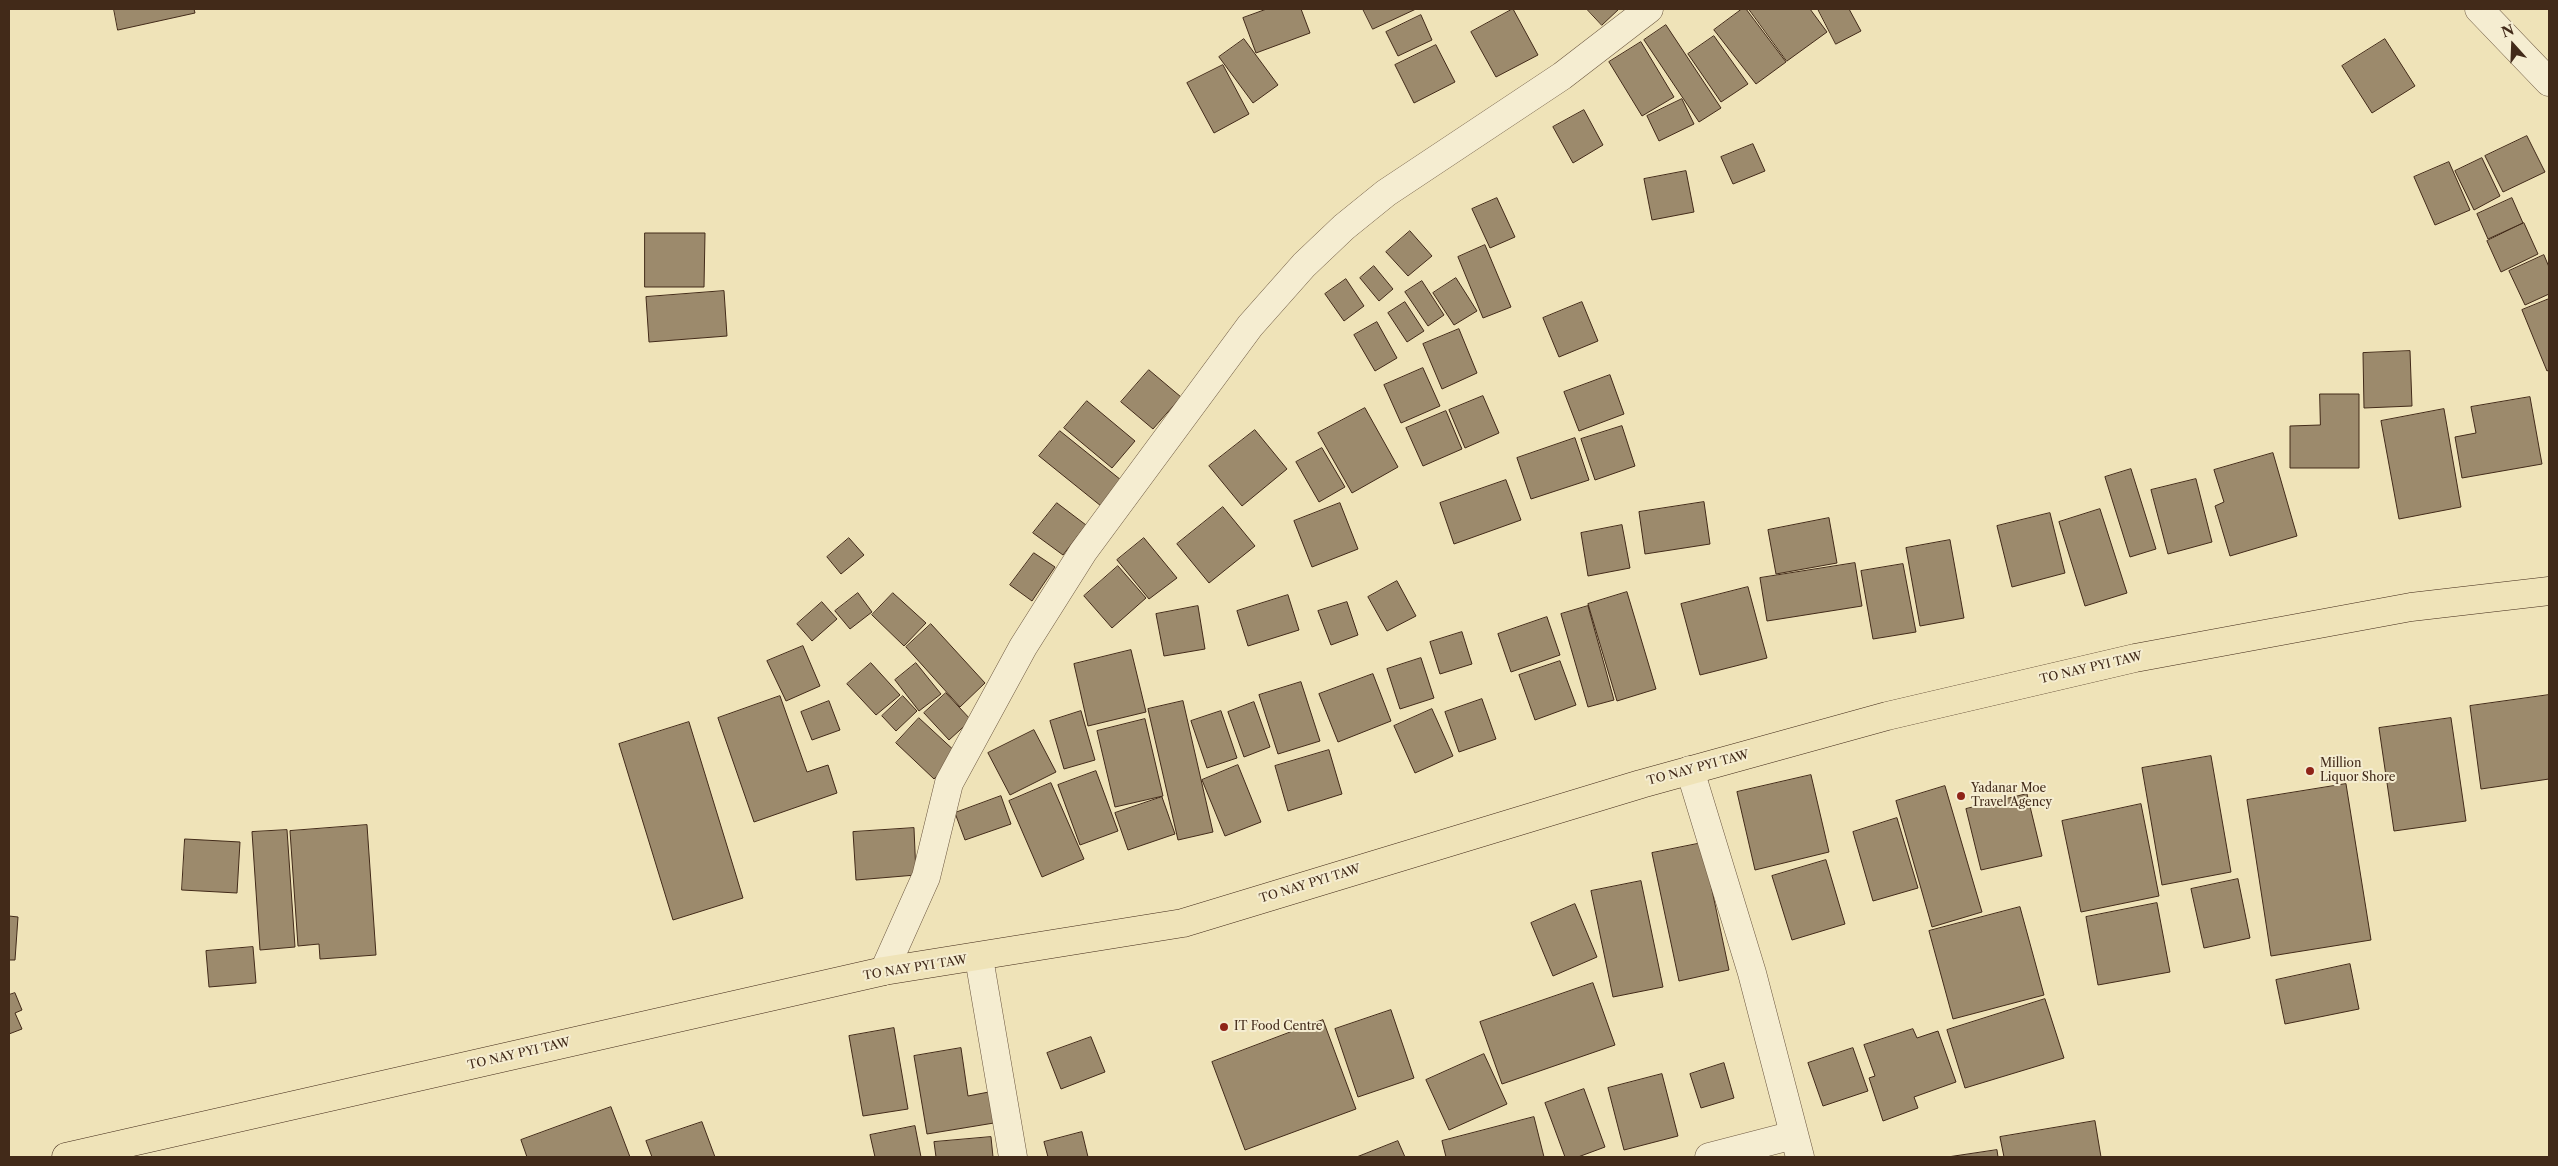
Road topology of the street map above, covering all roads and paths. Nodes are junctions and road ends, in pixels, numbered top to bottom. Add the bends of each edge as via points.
1 (1649, 9) edge
2 (2479, 9) edge
3 (2549, 82) edge
4 (2549, 591) edge
5 (1690, 770) junction
6 (979, 958) junction
7 (884, 971) junction
8 (1797, 1146) edge
9 (66, 1157) edge
10 (1014, 1157) edge
11 (1709, 1157) edge

1 - 7 street via 1562,76 1386,193 1304,265 1250,326 1089,544 1022,647 949,782 926,877
2 - 3 street
4 - 5 main road, TO NAY PYI TAW via 2411,607 2135,658 1887,716
5 - 6 main road, TO NAY PYI TAW via 1183,923
5 - 8 street via 1752,974
6 - 7 main road, TO NAY PYI TAW
6 - 10 street
7 - 9 main road, TO NAY PYI TAW
8 - 11 street

